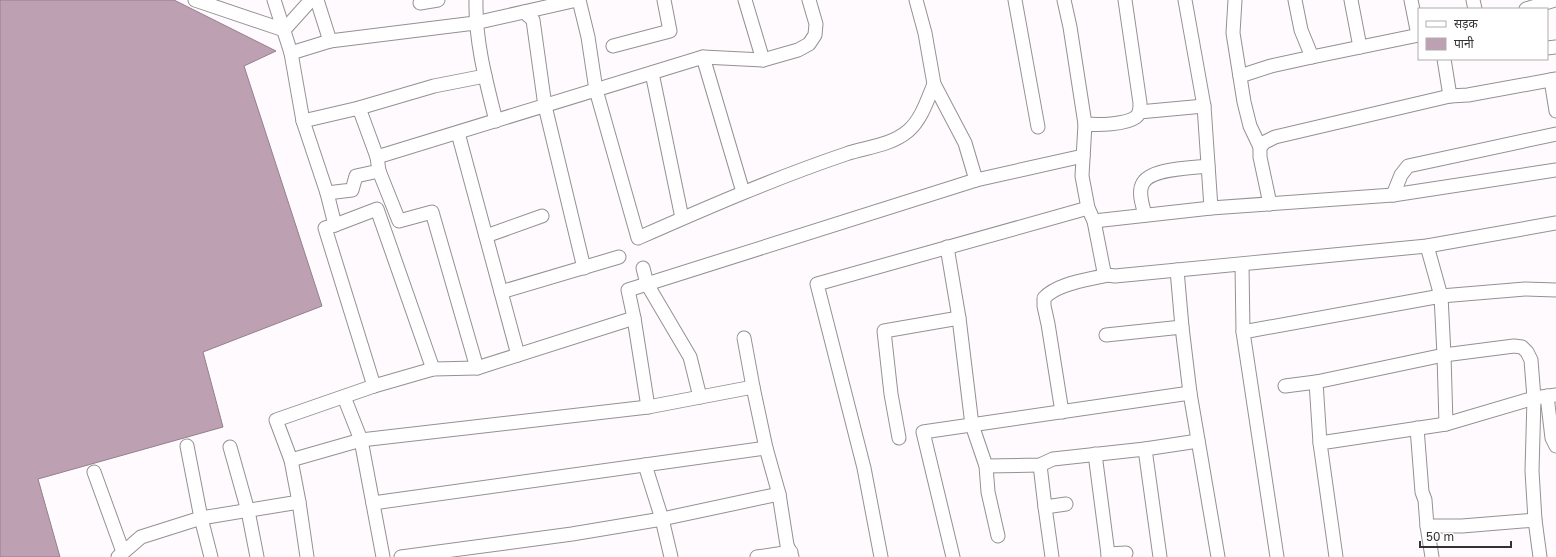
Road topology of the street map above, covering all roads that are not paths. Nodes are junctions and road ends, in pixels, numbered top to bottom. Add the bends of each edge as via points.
1 (195, 0) edge
2 (274, 0) edge
3 (311, 0) edge
4 (317, 0) edge
5 (438, 0) edge
6 (476, 0) edge
7 (578, 0) edge
8 (664, 0) edge
9 (745, 0) edge
10 (809, 0) edge
11 (916, 0) edge
12 (1015, 0) edge
13 (1064, 0) edge
14 (1125, 0) edge
15 (1186, 0) edge
16 (1235, 0) edge
17 (1295, 0) edge
18 (1351, 0) edge
19 (1411, 0) edge
20 (1555, 0) edge
21 (420, 3) dead end
22 (1529, 8) edge
23 (524, 12) junction
24 (475, 23) junction
25 (284, 30) junction
26 (1418, 31) edge
27 (1418, 35) edge
28 (330, 41) junction
29 (613, 46) dead end
30 (1360, 47) junction
31 (291, 53) junction
32 (1312, 57) junction
33 (704, 58) junction
34 (763, 60) junction
35 (1444, 60) edge
36 (652, 73) junction
37 (484, 76) junction
38 (1240, 76) junction
39 (1554, 79) edge
40 (934, 84) junction
41 (596, 90) junction
42 (1450, 96) junction
43 (545, 106) junction
44 (1204, 106) junction
45 (359, 108) junction
46 (1556, 111) edge
47 (1140, 112) junction
48 (303, 121) junction
49 (496, 121) junction
50 (1086, 124) junction
51 (1038, 127) dead end
52 (458, 132) junction
53 (1556, 134) edge
54 (1260, 147) junction
55 (1083, 156) junction
56 (377, 157) junction
57 (1208, 166) junction
58 (1556, 170) edge
59 (379, 171) junction
60 (976, 180) junction
61 (743, 192) junction
62 (327, 193) junction
63 (1393, 195) junction
64 (1270, 204) junction
65 (1088, 208) junction
66 (1211, 208) junction
67 (1145, 215) junction
68 (542, 216) dead end
69 (682, 218) junction
70 (1094, 221) junction
71 (1556, 223) edge
72 (335, 225) junction
73 (486, 236) junction
74 (1427, 246) junction
75 (947, 248) junction
76 (619, 257) dead end
77 (1242, 265) junction
78 (584, 268) junction
79 (643, 268) dead end
80 (1177, 270) junction
81 (1107, 275) junction
82 (647, 284) junction
83 (1556, 290) edge
84 (501, 292) junction
85 (1441, 296) junction
86 (634, 318) junction
87 (959, 318) junction
88 (1182, 327) junction
89 (1243, 332) junction
90 (1106, 335) dead end
91 (744, 338) dead end
92 (518, 355) junction
93 (1444, 355) junction
94 (477, 368) junction
95 (434, 369) junction
96 (1316, 382) junction
97 (374, 386) junction
98 (1285, 386) dead end
99 (753, 387) junction
100 (1190, 394) junction
101 (344, 397) junction
102 (700, 397) junction
103 (1545, 397) edge
104 (648, 406) junction
105 (1062, 412) junction
106 (1446, 424) junction
107 (972, 425) junction
108 (1417, 428) junction
109 (899, 438) dead end
110 (361, 440) junction
111 (1198, 441) junction
112 (1320, 443) junction
113 (187, 446) dead end
114 (1556, 446) edge
115 (230, 447) dead end
116 (766, 448) junction
117 (1145, 449) junction
118 (1095, 454) junction
119 (291, 460) junction
120 (645, 465) junction
121 (1040, 465) junction
122 (986, 466) junction
123 (94, 472) dead end
124 (779, 494) junction
125 (299, 502) junction
126 (373, 503) junction
127 (1066, 504) dead end
128 (1045, 507) junction
129 (248, 511) junction
130 (202, 518) junction
131 (662, 518) junction
132 (1535, 520) junction
133 (1427, 526) junction
134 (998, 536) dead end
135 (1126, 553) dead end
136 (120, 554) edge
137 (792, 555) edge
138 (1108, 555) edge
139 (211, 557) edge
140 (257, 557) edge
141 (307, 557) edge
142 (383, 557) edge
143 (401, 557) edge
144 (671, 557) edge
145 (758, 557) edge
146 (881, 557) edge
147 (953, 557) edge
148 (1052, 557) edge
149 (1160, 557) edge
150 (1218, 557) edge
151 (1277, 557) edge
152 (1336, 557) edge
153 (1432, 557) edge
154 (1540, 557) edge

1 - 25 street
2 - 25 street
3 - 25 street
4 - 28 street
5 - 21 street
6 - 24 street
7 - 23 street
7 - 41 street via 588,37
8 - 29 street via 670,31
9 - 34 street
10 - 34 street via 816,24 815,35 809,44 798,50
11 - 40 street
12 - 51 street
13 - 50 street
14 - 47 street
15 - 44 street
16 - 38 street via 1233,33
17 - 32 street via 1301,30
18 - 30 street
19 - 26 street
20 - 22 street
23 - 24 street
23 - 43 street via 532,20
24 - 28 street
24 - 37 street
25 - 31 street
27 - 30 street
28 - 31 street
30 - 32 street
31 - 48 street
32 - 38 street
33 - 34 street
33 - 36 street
33 - 61 street
35 - 42 street
36 - 41 street
36 - 69 street
37 - 45 street via 434,86
37 - 49 street
38 - 54 street via 1250,126
39 - 42 street
39 - 46 street
40 - 60 street via 965,143
40 - 61 street via 917,122 891,142 846,154
41 - 43 street
41 - 69 street via 638,238
42 - 54 street via 1275,137
43 - 49 street
43 - 78 street
44 - 47 street
44 - 57 street
45 - 48 street
45 - 56 street
47 - 50 street via 1136,117 1119,123 1101,126
48 - 62 street
49 - 52 street
50 - 55 street
52 - 56 street
52 - 73 street
53 - 63 street via 1408,166 1400,175
54 - 64 street
55 - 60 street
55 - 65 street via 1082,176
56 - 59 street
57 - 66 street
57 - 67 street via 1162,171 1144,180 1140,195
58 - 63 street
59 - 62 street via 356,176 352,190
59 - 94 street via 398,222 432,212
60 - 82 street
61 - 69 street
62 - 72 street
63 - 64 street
64 - 66 street
65 - 70 street
65 - 75 street
66 - 67 street
67 - 70 street
68 - 73 street
70 - 81 street via 1104,272
71 - 74 street
72 - 95 street via 377,209
72 - 97 street via 325,228
73 - 84 street
74 - 77 street
74 - 85 street
75 - 87 street
75 - 146 street via 818,284 864,468
76 - 78 street
77 - 80 street
77 - 89 street
78 - 84 street
79 - 82 street
80 - 81 street
80 - 88 street
81 - 105 street via 1058,288 1044,298
82 - 86 street via 628,290
82 - 102 street via 690,356
83 - 85 street via 1525,289
84 - 92 street
85 - 89 street
85 - 93 street
86 - 92 street
86 - 104 street
87 - 107 street
87 - 109 street via 884,331
88 - 90 street
88 - 100 street
89 - 151 street
91 - 99 street
92 - 94 street
93 - 96 street
93 - 103 street via 1522,347 1531,360
93 - 106 street
94 - 95 street
95 - 97 street
96 - 98 street
96 - 112 street
97 - 101 street
99 - 102 street
99 - 116 street
100 - 105 street
100 - 111 street
101 - 110 street
101 - 119 street via 276,420
102 - 104 street
103 - 106 street
103 - 114 street via 1552,438
103 - 132 street via 1532,471
104 - 110 street
105 - 107 street
106 - 108 street
107 - 122 street
107 - 147 street via 923,432
108 - 112 street
108 - 133 street
110 - 119 street
110 - 126 street
111 - 117 street
111 - 150 street
112 - 152 street
113 - 130 street
115 - 129 street
116 - 120 street
116 - 124 street
117 - 118 street
117 - 149 street
118 - 121 street via 1053,459
118 - 138 street
119 - 125 street
120 - 126 street
120 - 131 street
121 - 122 street
121 - 128 street
122 - 134 street via 988,492
123 - 136 street
124 - 131 street
124 - 137 street via 787,545
125 - 129 street
125 - 141 street
126 - 142 street
127 - 128 street
128 - 148 street
129 - 130 street
129 - 140 street
130 - 136 street via 141,537
130 - 139 street
131 - 143 street via 572,534
131 - 144 street
132 - 133 street
132 - 154 street
133 - 153 street
135 - 138 street
137 - 145 street

